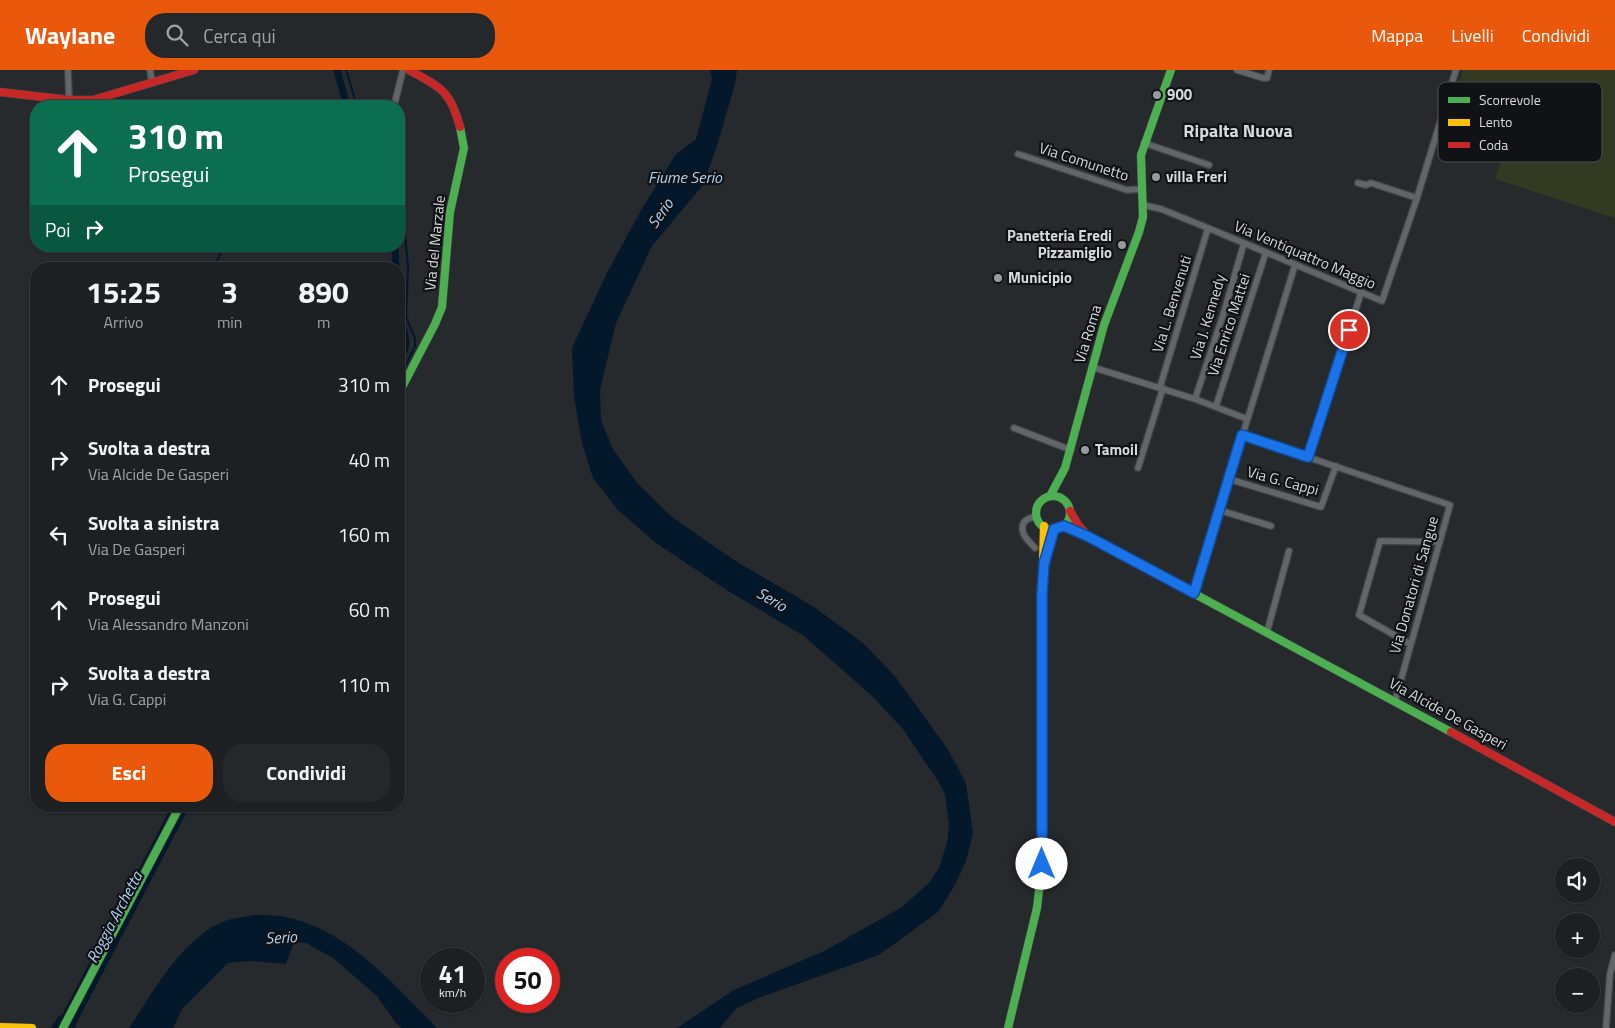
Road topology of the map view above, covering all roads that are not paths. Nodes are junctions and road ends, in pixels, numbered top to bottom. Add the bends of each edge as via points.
1 (68, 70) edge
2 (150, 70) edge
3 (194, 70) edge
4 (403, 70) edge
5 (408, 70) edge
6 (1171, 70) edge
7 (1237, 70) edge
8 (1269, 70) edge
9 (1456, 70) edge
10 (152, 82) junction
11 (1452, 82) edge
12 (0, 92) edge
13 (70, 100) junction
14 (396, 100) edge
15 (1438, 131) edge
16 (1144, 143) junction
17 (1018, 154) dead end
18 (1209, 165) dead end
19 (1358, 183) dead end
20 (1142, 189) junction
21 (1417, 198) junction
22 (1144, 205) junction
23 (1208, 228) junction
24 (1244, 243) junction
25 (1266, 252) junction
26 (1296, 265) junction
27 (1361, 293) junction
28 (1092, 367) junction
29 (405, 382) edge
30 (1162, 388) junction
31 (1195, 399) junction
32 (1216, 406) junction
33 (1247, 419) junction
34 (1014, 428) dead end
35 (1242, 435) junction
36 (1071, 450) junction
37 (1308, 457) junction
38 (1336, 466) junction
39 (1138, 468) dead end
40 (1063, 474) junction
41 (1229, 479) junction
42 (1050, 496) junction
43 (1061, 498) junction
44 (1219, 510) junction
45 (1070, 511) junction
46 (1037, 517) junction
47 (1044, 526) junction
48 (1064, 526) junction
49 (1271, 526) dead end
50 (1054, 529) junction
51 (1089, 537) junction
52 (1440, 542) junction
53 (1035, 548) dead end
54 (1290, 551) dead end
55 (1044, 564) junction
56 (1194, 593) junction
57 (1267, 632) junction
58 (1410, 644) junction
59 (1394, 701) junction
60 (177, 812) edge
61 (1615, 822) edge
62 (1615, 955) edge
63 (0, 1027) edge
64 (32, 1028) edge
65 (63, 1028) edge
66 (1008, 1028) edge
67 (1606, 1028) edge

1 - 13 street
2 - 10 street
3 - 10 main road
4 - 14 street
5 - 29 main road, Via del Marzale via 444,91 455,108 464,148 450,212 442,307
6 - 16 main road
7 - 8 street via 1267,78
9 - 11 street, Via Ventiquattro Maggio
10 - 13 main road via 93,100
12 - 13 main road
15 - 21 street, Via Ventiquattro Maggio
16 - 18 street
16 - 20 main road
17 - 20 street, Via Comunetto via 1127,190
19 - 21 street via 1371,183
20 - 22 main road, Via Roma
21 - 27 street, Via Ventiquattro Maggio via 1382,301
22 - 23 street, Via Ventiquattro Maggio
22 - 28 main road, Via Roma via 1139,232
23 - 24 street, Via Ventiquattro Maggio
23 - 30 street, Via L. Benvenuti
24 - 25 street, Via Ventiquattro Maggio
24 - 31 street, Via J. Kennedy
25 - 26 street, Via Ventiquattro Maggio
25 - 32 street, Via Enrico Mattei
26 - 27 street, Via Ventiquattro Maggio
26 - 33 street
27 - 37 street, Via G. Cappi
28 - 30 street
28 - 36 main road, Via Roma
30 - 31 street
30 - 39 street, Via L. Benvenuti
31 - 32 street
32 - 33 street
33 - 35 street
34 - 36 street
35 - 37 street, Via G. Cappi
35 - 41 street
36 - 40 main road, Via Roma
37 - 38 street, Via G. Cappi
38 - 41 street, Via G. Cappi via 1320,507
38 - 52 street, Via Donatori di Sangue via 1450,505
40 - 42 main road
40 - 43 main road
41 - 44 street
42 - 43 main road
42 - 46 main road via 1038,506
43 - 45 main road
44 - 49 street
44 - 56 street
45 - 48 main road
45 - 51 main road, Via Alcide De Gasperi
46 - 47 main road
46 - 53 street via 1030,517 1022,528
47 - 50 main road
47 - 55 main road
48 - 50 main road
48 - 51 main road, Via Alcide De Gasperi
50 - 55 main road
51 - 56 main road, Via Alcide De Gasperi
52 - 58 street, Via Donatori di Sangue
52 - 58 street via 1380,541 1359,615
54 - 57 street
55 - 66 main road via 1042,864 1037,908
56 - 57 main road, Via Alcide De Gasperi
57 - 59 main road, Via Alcide De Gasperi
58 - 59 street, Via Donatori di Sangue
59 - 61 main road, Via Alcide De Gasperi
60 - 65 main road
62 - 67 street via 1610,974
63 - 64 main road

